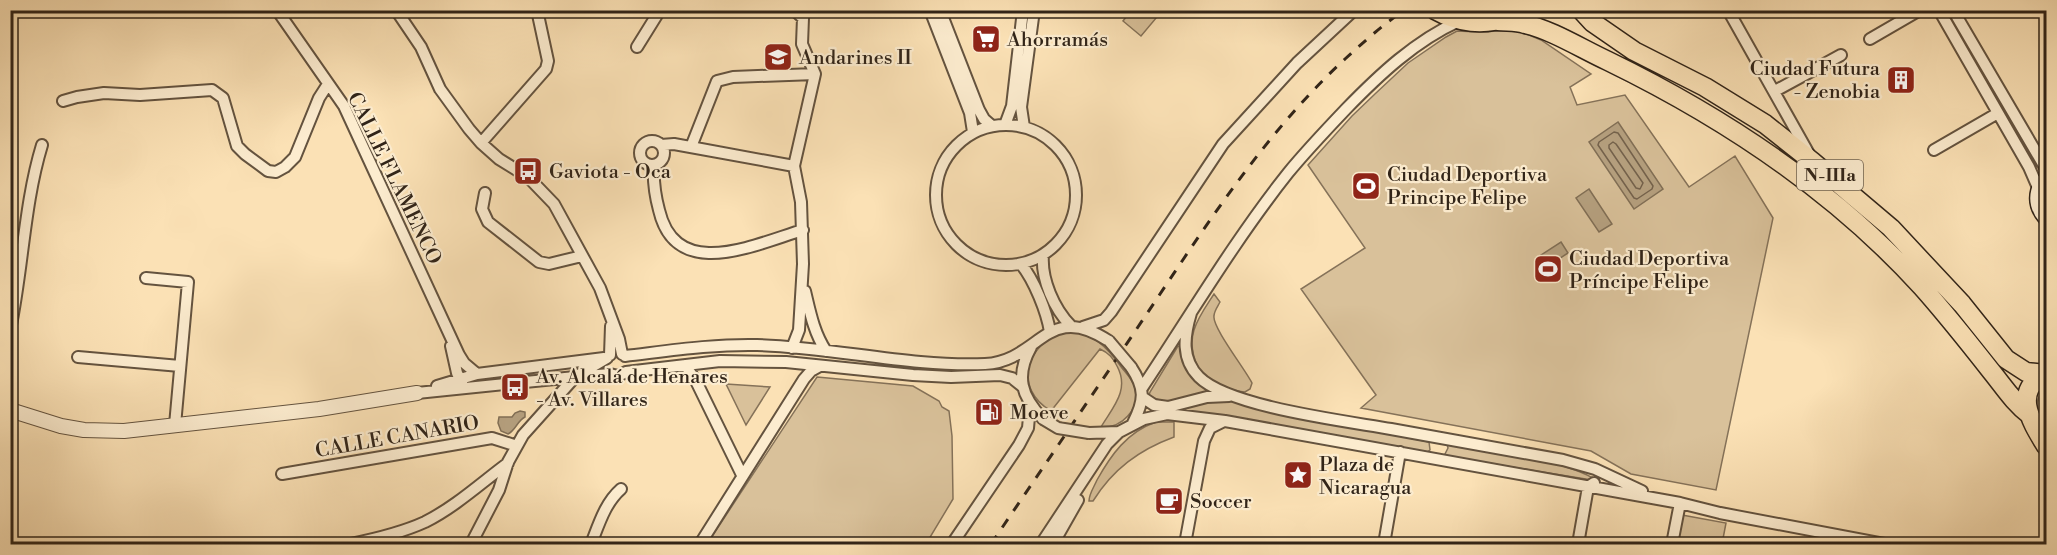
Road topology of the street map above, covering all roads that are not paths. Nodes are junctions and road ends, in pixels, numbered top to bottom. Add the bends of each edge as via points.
1 (277, 10) edge
2 (396, 10) edge
3 (537, 10) edge
4 (660, 10) edge
5 (794, 10) edge
6 (930, 10) edge
7 (940, 10) edge
8 (1023, 10) edge
9 (1034, 10) edge
10 (1354, 10) edge
11 (1435, 10) edge
12 (1521, 10) edge
13 (1581, 10) edge
14 (1728, 10) edge
15 (1920, 10) edge
16 (1939, 10) edge
17 (1953, 10) edge
18 (1460, 21) junction
19 (1498, 21) junction
20 (1870, 39) dead end
21 (637, 46) dead end
22 (1841, 55) dead end
23 (815, 74) junction
24 (328, 84) junction
25 (1775, 91) junction
26 (63, 101) dead end
27 (1998, 113) junction
28 (1005, 124) junction
29 (992, 126) junction
30 (1024, 127) junction
31 (973, 132) junction
32 (481, 144) junction
33 (42, 145) dead end
34 (661, 145) junction
35 (691, 147) junction
36 (1934, 150) dead end
37 (1813, 162) junction
38 (654, 165) junction
39 (794, 166) junction
40 (2046, 170) edge
41 (2043, 184) edge
42 (485, 193) dead end
43 (2046, 218) edge
44 (803, 230) junction
45 (1043, 255) junction
46 (582, 256) junction
47 (803, 264) junction
48 (1021, 264) junction
49 (146, 278) dead end
50 (1191, 314) junction
51 (611, 317) junction
52 (1071, 326) junction
53 (1083, 327) junction
54 (10, 330) edge
55 (1050, 332) junction
56 (450, 337) junction
57 (1033, 344) junction
58 (792, 348) junction
59 (826, 351) junction
60 (623, 355) junction
61 (608, 356) junction
62 (78, 357) dead end
63 (686, 365) junction
64 (180, 366) junction
65 (820, 366) junction
66 (626, 372) junction
67 (477, 374) junction
68 (609, 374) junction
69 (2046, 374) edge
70 (575, 377) junction
71 (459, 379) junction
72 (1022, 386) junction
73 (469, 387) junction
74 (417, 393) junction
75 (1142, 393) junction
76 (1232, 396) junction
77 (1030, 406) junction
78 (10, 410) edge
79 (2030, 415) junction
80 (1192, 416) junction
81 (1225, 421) junction
82 (1133, 423) junction
83 (175, 425) junction
84 (1119, 432) junction
85 (1435, 437) junction
86 (1204, 441) junction
87 (517, 446) junction
88 (2046, 446) edge
89 (731, 452) junction
90 (1401, 452) junction
91 (1430, 457) junction
92 (508, 462) junction
93 (751, 463) junction
94 (282, 474) dead end
95 (742, 475) junction
96 (1606, 475) junction
97 (1085, 479) junction
98 (1588, 487) junction
99 (621, 489) dead end
100 (1680, 503) junction
101 (350, 544) edge
102 (471, 544) edge
103 (591, 544) edge
104 (700, 544) edge
105 (952, 544) edge
106 (1041, 544) edge
107 (1053, 544) edge
108 (1185, 544) edge
109 (1384, 544) edge
110 (1578, 544) edge
111 (1672, 544) edge
112 (1884, 544) edge

1 - 24 street, CALLE FLAMENCO
2 - 32 street via 421,47 440,90
3 - 32 street via 548,61 546,69
4 - 21 street
5 - 23 street via 803,18 802,44
6 - 31 street via 970,114
7 - 29 street via 979,110
8 - 28 street via 1012,106
9 - 30 street via 1021,107
10 - 53 street via 1297,63 1223,144 1111,312 1104,320
11 - 18 highway, N-IIIa
12 - 19 highway, N-IIIa
13 - 37 highway, N-IIIa via 1634,51 1705,87 1765,124
14 - 25 street
15 - 20 street
16 - 27 street
17 - 40 street
18 - 19 highway, N-IIIa
18 - 50 street via 1397,60 1324,132 1288,173
19 - 79 highway, N-IIIa via 1525,23 1545,31 1658,86 1729,126 1783,163 1894,258
22 - 25 street
23 - 35 street via 717,81
23 - 39 street
24 - 26 street via 295,157 276,171 268,171 237,146 223,98 212,90 104,93
24 - 56 street, CALLE FLAMENCO via 344,106
25 - 37 street
27 - 36 street
27 - 41 street via 2034,178
28 - 29 street
28 - 30 street
29 - 31 street
30 - 45 street via 1059,149 1071,169 1076,188 1069,226
31 - 48 street via 956,145 942,165 936,196 940,219 950,237 968,254 994,264
32 - 46 street via 528,177 554,204
33 - 54 street
34 - 35 street
34 - 38 street via 662,158
34 - 38 street via 649,142 641,149 644,162
35 - 39 street
37 - 69 highway, N-IIIa via 1891,228 1962,304 2006,359 2026,372
38 - 44 street via 662,226 687,249 702,254 725,252
39 - 44 street
41 - 43 main road via 2039,208
42 - 46 street via 482,209 488,222 539,262 549,264
44 - 47 street
45 - 48 street
45 - 52 street via 1044,275 1062,317
46 - 51 street
47 - 58 street via 800,330
47 - 59 street via 810,314
48 - 55 street via 1032,281
49 - 64 street via 188,282
50 - 75 street
50 - 76 street via 1184,340 1189,364 1211,388
51 - 60 street
51 - 61 street
52 - 53 street
52 - 55 street
53 - 75 street, bridge via 1109,340 1131,367
55 - 57 street
56 - 67 street, CALLE FLAMENCO via 464,363
56 - 71 street, CALLE FLAMENCO
57 - 59 street via 1010,359 988,363 945,363
57 - 72 street via 1026,356
58 - 59 street
58 - 60 street via 719,346
60 - 61 street
60 - 66 street via 628,362
61 - 67 street
61 - 68 street via 605,366
61 - 70 street
62 - 64 street
63 - 65 street via 738,360
63 - 66 street
63 - 89 street
64 - 83 street
65 - 72 street via 951,377 1000,375
65 - 93 street via 804,380
66 - 68 street via 618,376
67 - 71 street
68 - 70 street
69 - 79 highway, N-IIIa via 2035,381 2026,396
70 - 73 street
70 - 87 street via 531,424
71 - 73 street
71 - 74 street
72 - 77 street
73 - 74 street
74 - 83 street via 319,409
75 - 76 street via 1154,405 1167,407
75 - 82 street
76 - 85 street
77 - 84 street, bridge via 1058,428 1089,434
77 - 105 street via 1028,428 1019,445
78 - 83 street via 84,430 124,431
79 - 88 highway, N-IIIa
80 - 81 street
80 - 82 street via 1167,414
80 - 86 street
81 - 86 street via 1210,428
81 - 90 street
82 - 84 street
84 - 97 street
85 - 91 street via 1439,449
85 - 96 street via 1563,460
86 - 108 street
87 - 92 street
87 - 94 street, CALLE CANARIO via 492,438
89 - 93 street via 739,462
89 - 95 street
90 - 91 street
90 - 109 street
91 - 98 street
92 - 101 street via 449,508 424,522 398,533
92 - 102 street via 499,490
93 - 95 street
95 - 104 street
96 - 98 street
96 - 100 street
97 - 106 street
97 - 107 street via 1080,497
98 - 100 street
98 - 110 street
99 - 103 street via 602,515
100 - 111 street
100 - 112 street

